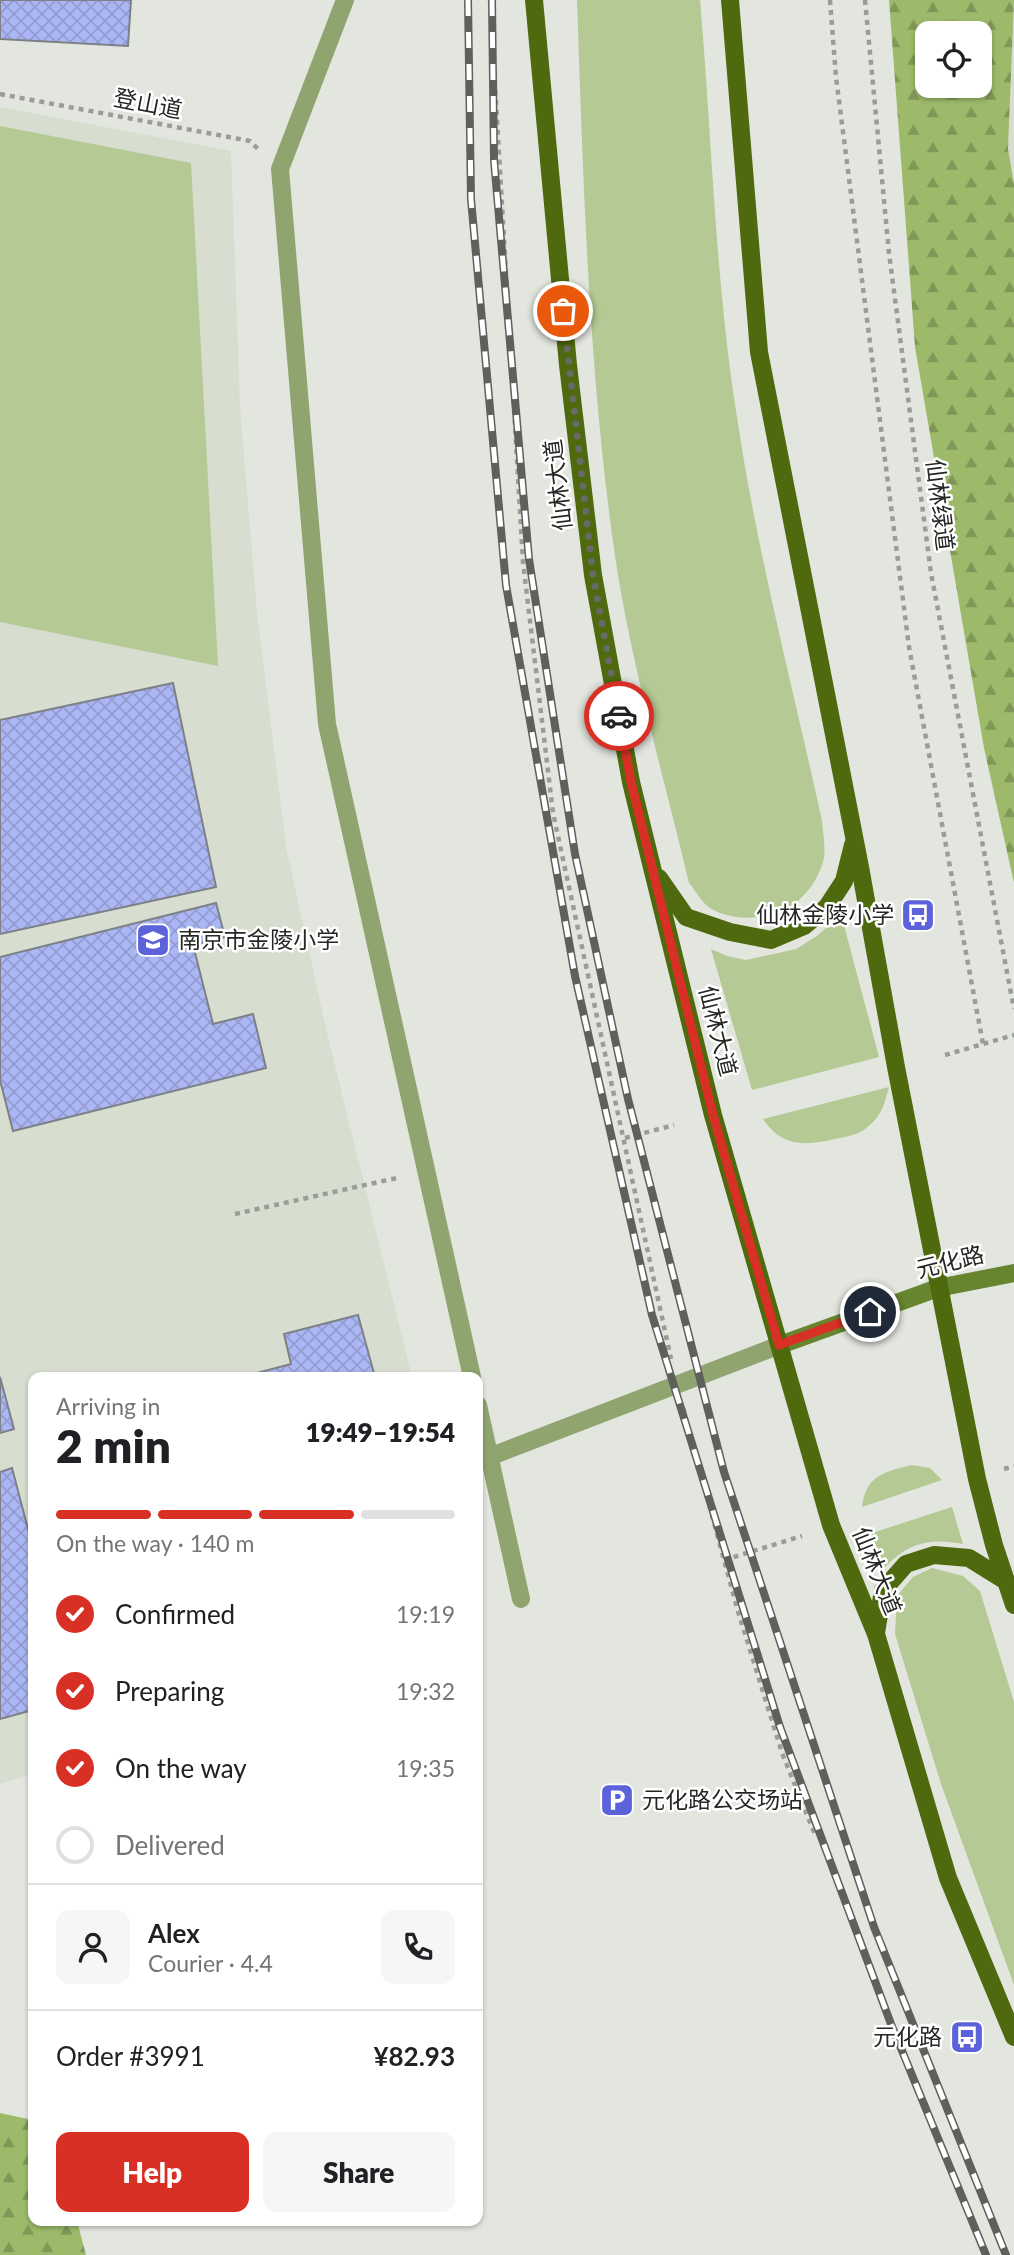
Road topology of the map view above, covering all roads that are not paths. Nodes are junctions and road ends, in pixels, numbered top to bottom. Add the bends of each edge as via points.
1 (345, 0) edge
2 (534, 0) edge
3 (730, 0) edge
4 (855, 839) junction
5 (653, 870) junction
6 (1014, 1273) edge
7 (938, 1287) junction
8 (779, 1345) junction
9 (470, 1372) edge
10 (483, 1429) edge
11 (489, 1457) junction
12 (1006, 1580) junction
13 (521, 1599) dead end
14 (1014, 1605) edge
15 (876, 1634) junction
16 (1014, 2037) edge

1 - 9 street via 280,169 327,724
2 - 5 main road, 仙林大道 via 593,575 631,782
3 - 4 main road via 759,352
4 - 5 main road via 844,881 827,906 804,926 771,940 686,918
4 - 7 main road
5 - 8 main road, 仙林大道 via 713,1115
6 - 7 street, 元化路
7 - 8 street, 元化路
7 - 12 main road via 977,1479
8 - 11 street
8 - 15 main road, 仙林大道 via 831,1525
10 - 11 street
11 - 13 street
12 - 14 main road
12 - 15 main road via 969,1558 934,1555 906,1564 883,1590
15 - 16 main road, 仙林大道 via 948,1878

